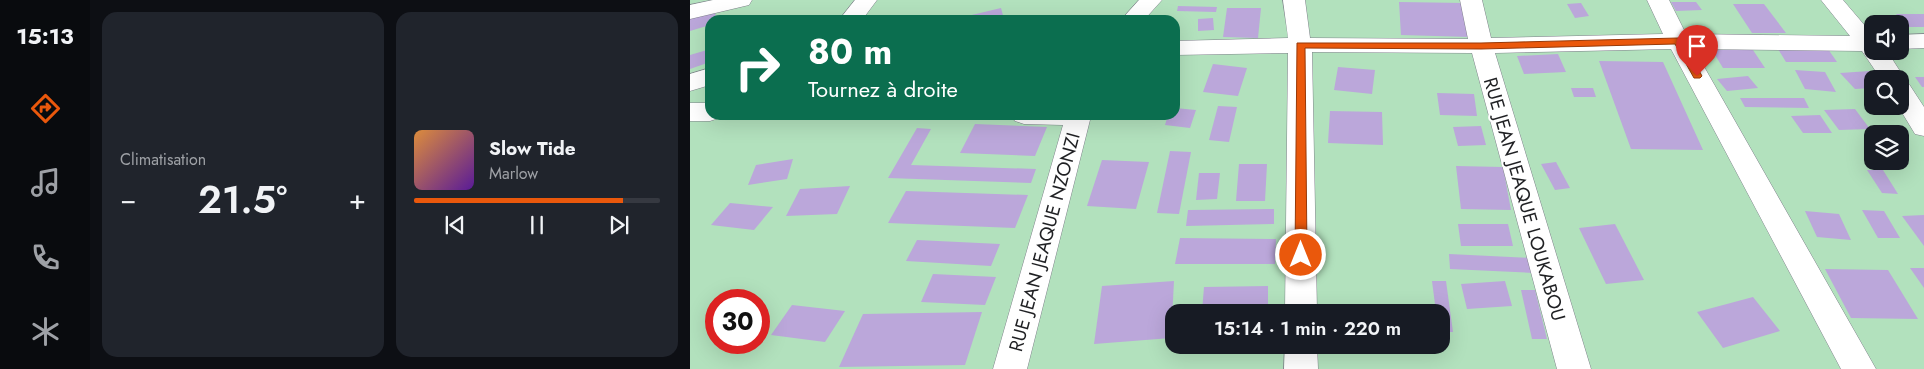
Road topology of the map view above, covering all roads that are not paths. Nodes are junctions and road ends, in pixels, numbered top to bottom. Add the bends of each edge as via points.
1 (741, 0) edge
2 (866, 0) edge
3 (1294, 0) edge
4 (1471, 0) edge
5 (1658, 0) edge
6 (1832, 0) edge
7 (690, 12) edge
8 (854, 15) edge
9 (1864, 37) edge
10 (1678, 41) junction
11 (1924, 41) edge
12 (1909, 42) edge
13 (1300, 45) junction
14 (1481, 46) junction
15 (1864, 47) edge
16 (1180, 48) edge
17 (705, 78) edge
18 (690, 83) edge
19 (1909, 104) edge
20 (690, 112) edge
21 (705, 112) edge
22 (1077, 120) edge
23 (1924, 127) edge
24 (1301, 304) edge
25 (1301, 354) edge
26 (1010, 369) edge
27 (1301, 369) edge
28 (1574, 369) edge
29 (1859, 369) edge

1 - 7 street
2 - 8 street
3 - 13 street
4 - 14 street, RUE JEAN JEAQUE LOUKABOU
5 - 10 street
6 - 9 street
10 - 14 street
10 - 15 street
10 - 29 street
11 - 12 street
13 - 14 street
13 - 16 street
13 - 24 street
14 - 28 street, RUE JEAN JEAQUE LOUKABOU
17 - 18 street
19 - 23 street
20 - 21 street
22 - 26 street, RUE JEAN JEAQUE NZONZI
25 - 27 street

